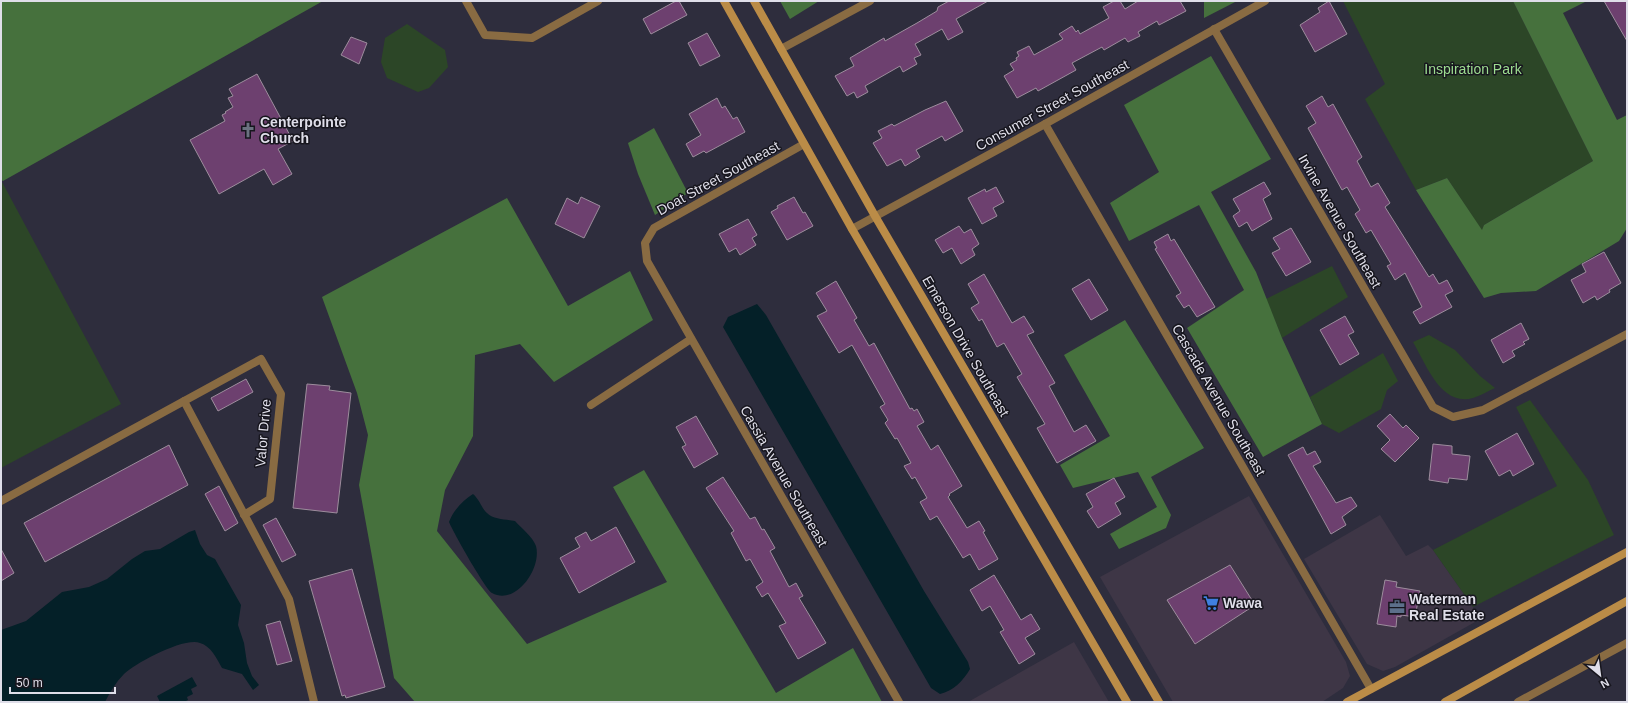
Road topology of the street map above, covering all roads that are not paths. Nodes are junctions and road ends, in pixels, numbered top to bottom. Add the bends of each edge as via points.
1 (466, 1) edge
2 (598, 1) edge
3 (724, 1) edge
4 (754, 1) edge
5 (870, 1) edge
6 (1265, 1) edge
7 (1214, 29) junction
8 (781, 49) junction
9 (1045, 124) junction
10 (804, 144) junction
11 (874, 216) junction
12 (852, 229) junction
13 (647, 261) joint
14 (1627, 334) edge
15 (691, 340) junction
16 (184, 401) junction
17 (591, 406) dead end
18 (1, 501) edge
19 (244, 514) junction
20 (1627, 552) edge
21 (1627, 602) edge
22 (1627, 644) edge
23 (1371, 689) junction
24 (314, 702) edge
25 (899, 702) edge
26 (1127, 702) edge
27 (1159, 702) edge
28 (1347, 702) edge
29 (1445, 702) edge
30 (1518, 702) edge

1 - 2 street via 485,35 532,38
3 - 10 street
4 - 8 street, Emerson Drive Southeast
5 - 8 street
6 - 7 street, Consumer Street Southeast
7 - 9 street, Consumer Street Southeast
7 - 14 street, Irvine Avenue Southeast via 1433,407 1453,416 1483,410
8 - 11 street, Emerson Drive Southeast
9 - 11 street, Consumer Street Southeast
9 - 23 street, Cascade Avenue Southeast
10 - 12 street
10 - 13 street, Doat Street Southeast via 654,228 645,243
11 - 12 street, Consumer Street Southeast
11 - 27 street, Emerson Drive Southeast
12 - 26 street
13 - 15 street, Cassia Avenue Southeast
15 - 17 street
15 - 25 street, Cassia Avenue Southeast
16 - 18 street, Valor Drive
16 - 19 street
16 - 19 street, Valor Drive via 261,359 281,394 270,499
19 - 24 street via 289,599
20 - 23 street
21 - 29 street
22 - 30 street
23 - 28 street

